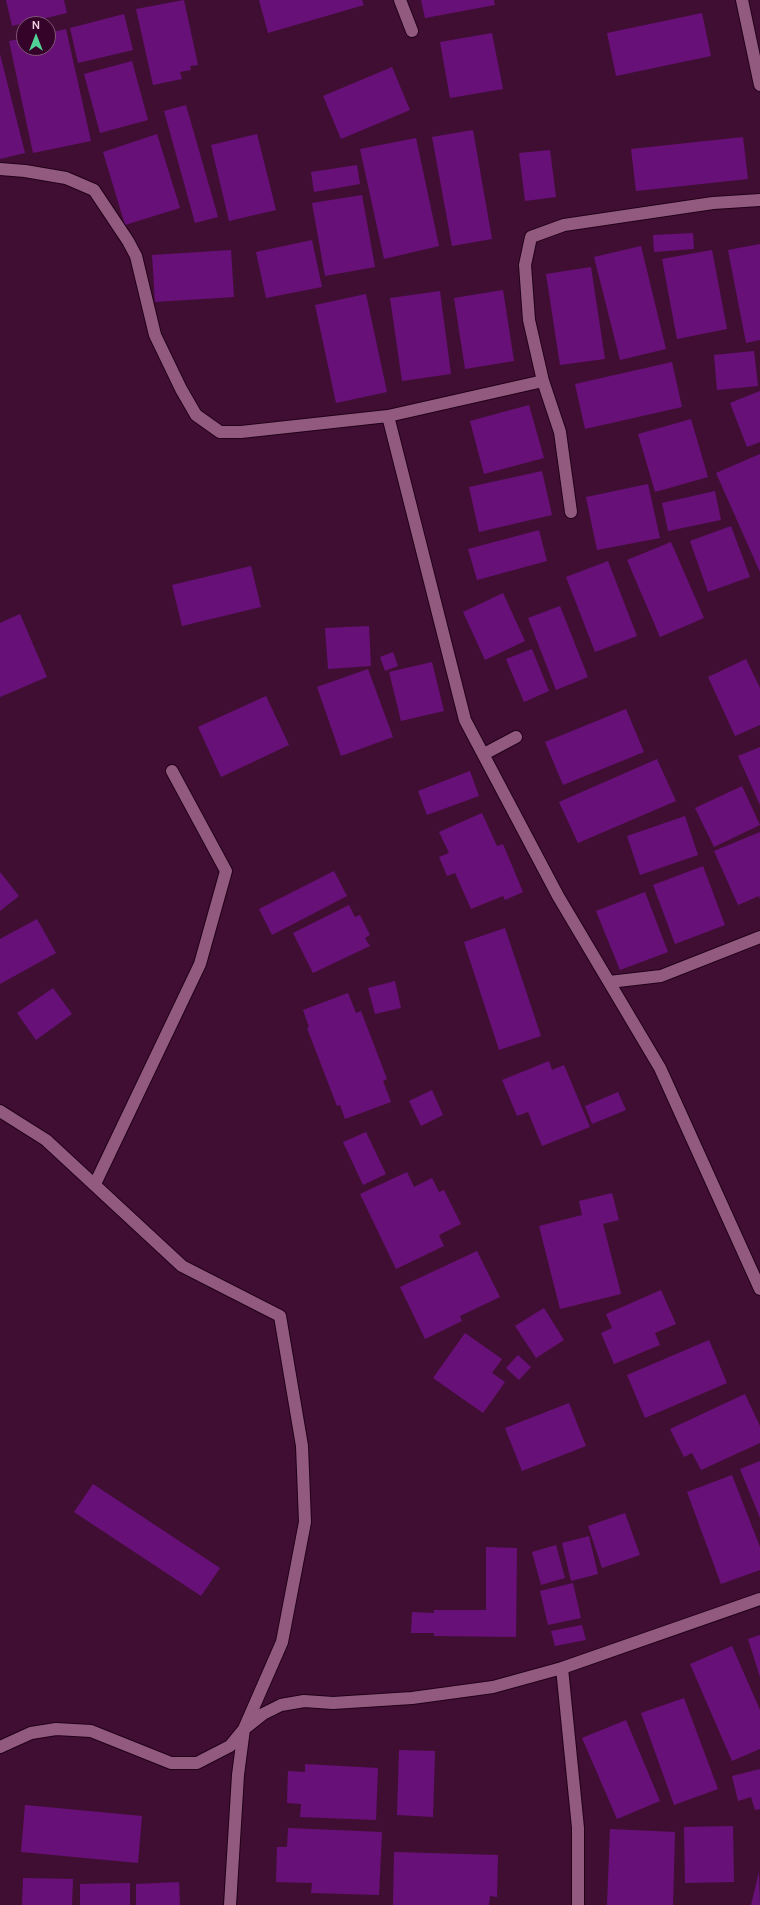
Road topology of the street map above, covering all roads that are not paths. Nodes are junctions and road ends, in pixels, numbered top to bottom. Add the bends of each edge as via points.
1 (400, 0) edge
2 (742, 0) edge
3 (412, 31) dead end
4 (760, 85) edge
5 (0, 169) edge
6 (760, 200) edge
7 (543, 381) junction
8 (388, 416) junction
9 (571, 512) dead end
10 (516, 737) dead end
11 (484, 754) junction
12 (172, 770) dead end
13 (760, 937) edge
14 (609, 982) junction
15 (0, 1111) edge
16 (95, 1184) junction
17 (760, 1289) edge
18 (760, 1599) edge
19 (562, 1668) junction
20 (244, 1729) junction
21 (0, 1746) edge
22 (230, 1905) edge
23 (578, 1905) edge

1 - 3 street
2 - 4 street
5 - 8 street via 66,178 94,190 136,256 155,335 181,389 196,416 220,432
6 - 7 street via 713,203 564,225 531,237 525,265 529,320
7 - 8 street
7 - 9 street via 560,432
8 - 11 street via 465,720
10 - 11 street
11 - 14 street via 558,896
12 - 16 street via 226,871 200,964
13 - 14 street via 661,976
14 - 17 street via 660,1068
15 - 16 street via 46,1140
16 - 20 street via 182,1266 280,1316 302,1446 305,1522 282,1642
18 - 19 street
19 - 20 street via 486,1688 412,1698 333,1703 304,1701 281,1705 263,1714
19 - 23 street via 578,1828
20 - 21 street via 230,1746 197,1763 171,1763 91,1731 56,1729 31,1733
20 - 22 street via 238,1775

